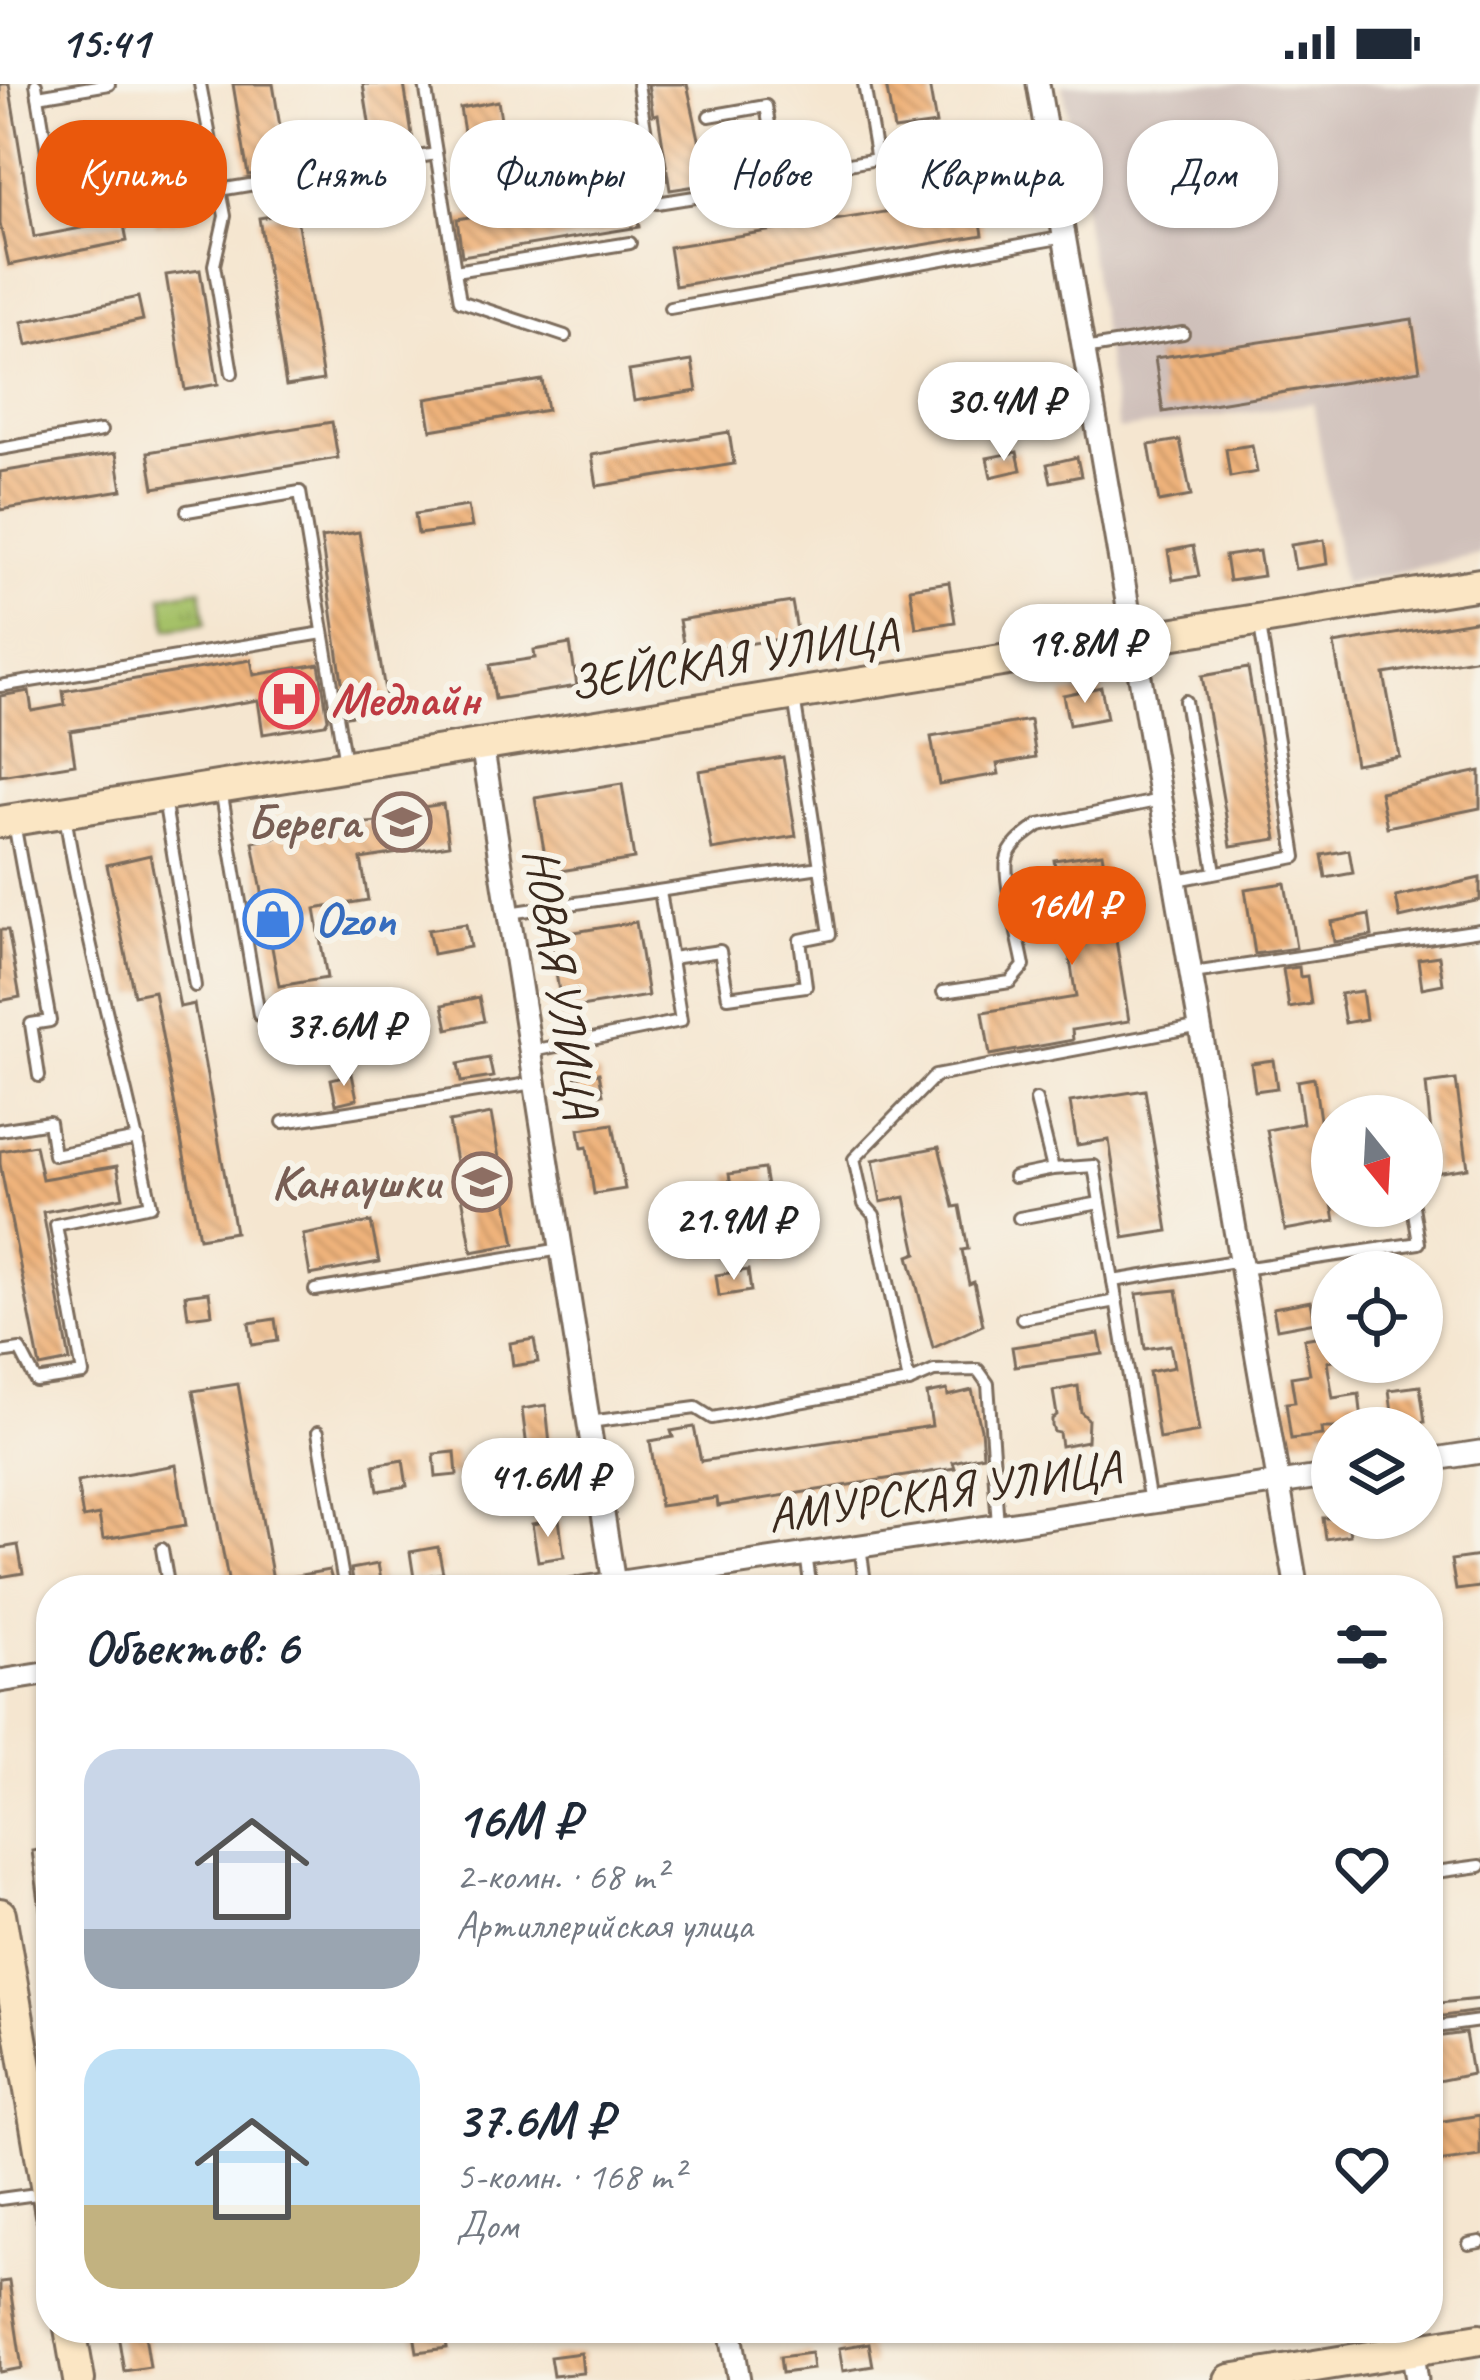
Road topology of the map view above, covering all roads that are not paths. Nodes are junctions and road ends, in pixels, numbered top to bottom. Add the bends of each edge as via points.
1 (109, 84) edge
2 (200, 84) edge
3 (424, 84) edge
4 (638, 84) edge
5 (864, 84) edge
6 (1039, 84) edge
7 (37, 90) edge
8 (709, 116) dead end
9 (42, 120) edge
10 (206, 120) edge
11 (1045, 120) edge
12 (436, 154) junction
13 (876, 155) edge
14 (876, 161) edge
15 (227, 189) edge
16 (689, 198) edge
17 (222, 228) edge
18 (1063, 228) edge
19 (1065, 237) junction
20 (630, 243) dead end
21 (455, 271) junction
22 (670, 308) dead end
23 (1183, 333) dead end
24 (565, 336) dead end
25 (1084, 349) junction
26 (232, 373) dead end
27 (101, 431) dead end
28 (0, 449) edge
29 (188, 511) dead end
30 (1480, 584) edge
31 (1259, 620) junction
32 (323, 633) junction
33 (1135, 639) junction
34 (0, 686) edge
35 (794, 694) junction
36 (1185, 701) dead end
37 (482, 744) junction
38 (346, 766) junction
39 (220, 786) junction
40 (163, 795) junction
41 (1164, 800) junction
42 (64, 811) junction
43 (6, 820) edge
44 (820, 866) junction
45 (1215, 871) junction
46 (1177, 880) junction
47 (660, 891) junction
48 (509, 914) junction
49 (1480, 930) edge
50 (670, 958) junction
51 (1192, 973) junction
52 (195, 986) dead end
53 (944, 992) dead end
54 (259, 1016) dead end
55 (1201, 1027) junction
56 (530, 1051) junction
57 (39, 1076) dead end
58 (535, 1083) junction
59 (1036, 1100) dead end
60 (283, 1122) dead end
61 (0, 1130) edge
62 (138, 1139) junction
63 (1053, 1169) junction
64 (1015, 1178) dead end
65 (1100, 1203) junction
66 (1019, 1218) dead end
67 (1416, 1227) edge
68 (561, 1249) junction
69 (1242, 1264) junction
70 (1113, 1280) junction
71 (315, 1290) dead end
72 (1117, 1301) junction
73 (1022, 1318) dead end
74 (0, 1354) edge
75 (909, 1382) junction
76 (589, 1422) junction
77 (318, 1432) dead end
78 (1480, 1452) edge
79 (1443, 1458) edge
80 (1311, 1479) edge
81 (1280, 1484) junction
82 (1150, 1503) junction
83 (998, 1525) junction
84 (860, 1546) junction
85 (161, 1549) dead end
86 (806, 1554) junction
87 (166, 1575) edge
88 (342, 1575) edge
89 (612, 1575) edge
90 (680, 1575) edge
91 (809, 1575) edge
92 (864, 1575) edge
93 (1295, 1575) edge
94 (36, 1676) edge
95 (0, 1682) edge
96 (1480, 1866) edge
97 (1443, 1871) edge
98 (0, 1914) edge
99 (8, 2005) edge
100 (1480, 2021) edge
101 (1443, 2026) edge
102 (36, 2140) edge
103 (0, 2199) edge
104 (36, 2202) edge
105 (1480, 2339) edge
106 (73, 2343) edge
107 (733, 2343) edge
108 (1413, 2353) edge
109 (79, 2380) edge
110 (739, 2380) edge
111 (1230, 2380) edge

1 - 7 lane
2 - 10 lane
3 - 12 lane
4 - 16 lane via 657,203
5 - 13 lane
6 - 11 street
7 - 9 lane
8 - 14 lane via 766,106 778,177
12 - 15 lane
12 - 21 lane
17 - 26 lane via 214,265
18 - 19 street
19 - 22 lane
19 - 25 street
20 - 21 lane
21 - 24 lane via 460,302
23 - 25 lane
25 - 33 street
27 - 28 lane
29 - 32 lane via 299,492
30 - 31 street, ЗЕЙСКАЯ УЛИЦА
31 - 33 street, ЗЕЙСКАЯ УЛИЦА
31 - 45 lane via 1296,857
32 - 34 lane
32 - 38 lane
33 - 35 street, ЗЕЙСКАЯ УЛИЦА
33 - 41 street
35 - 37 street, ЗЕЙСКАЯ УЛИЦА
35 - 44 lane
36 - 45 lane
37 - 38 street, ЗЕЙСКАЯ УЛИЦА
37 - 48 street, НОВАЯ УЛИЦА
38 - 39 street, ЗЕЙСКАЯ УЛИЦА
39 - 40 street, ЗЕЙСКАЯ УЛИЦА
39 - 54 lane
40 - 42 street, ЗЕЙСКАЯ УЛИЦА
40 - 52 lane
41 - 46 street
41 - 53 lane via 1026,834 1006,862 1024,966 1010,982
42 - 43 street, ЗЕЙСКАЯ УЛИЦА
42 - 62 lane
43 - 57 lane via 50,1021 31,1024
44 - 47 lane
44 - 50 lane via 830,934 800,940 806,986 728,997 720,951
45 - 46 lane
46 - 51 street
47 - 48 lane
47 - 50 lane
48 - 56 street, НОВАЯ УЛИЦА
49 - 51 lane
50 - 56 lane via 681,1021
51 - 55 street
55 - 69 street
55 - 75 lane via 934,1076 854,1159 863,1204 874,1215
56 - 58 street, НОВАЯ УЛИЦА
58 - 60 lane
58 - 68 street, НОВАЯ УЛИЦА
59 - 63 lane
61 - 62 lane via 49,1122 54,1155
62 - 74 lane via 151,1205 56,1225 83,1374 36,1381 20,1350
63 - 64 lane
63 - 65 lane via 1094,1166
65 - 66 lane
65 - 70 lane
67 - 69 lane via 1419,1243
68 - 71 lane
68 - 76 street, НОВАЯ УЛИЦА
69 - 70 lane
69 - 81 street
70 - 72 lane
72 - 73 lane
72 - 82 lane
75 - 76 lane via 712,1418 696,1408
75 - 83 lane via 934,1371 984,1376
76 - 89 street, НОВАЯ УЛИЦА
77 - 88 lane
78 - 79 street
80 - 81 street, АМУРСКАЯ УЛИЦА
81 - 82 street, АМУРСКАЯ УЛИЦА
81 - 93 street
82 - 83 street, АМУРСКАЯ УЛИЦА
83 - 84 street, АМУРСКАЯ УЛИЦА
84 - 86 street, АМУРСКАЯ УЛИЦА
84 - 92 lane
85 - 87 lane
86 - 90 street, АМУРСКАЯ УЛИЦА
86 - 91 lane
94 - 95 street
96 - 97 lane
98 - 99 street
99 - 102 street
100 - 101 lane
103 - 104 lane
105 - 108 street
106 - 109 street
107 - 110 street
108 - 111 street

